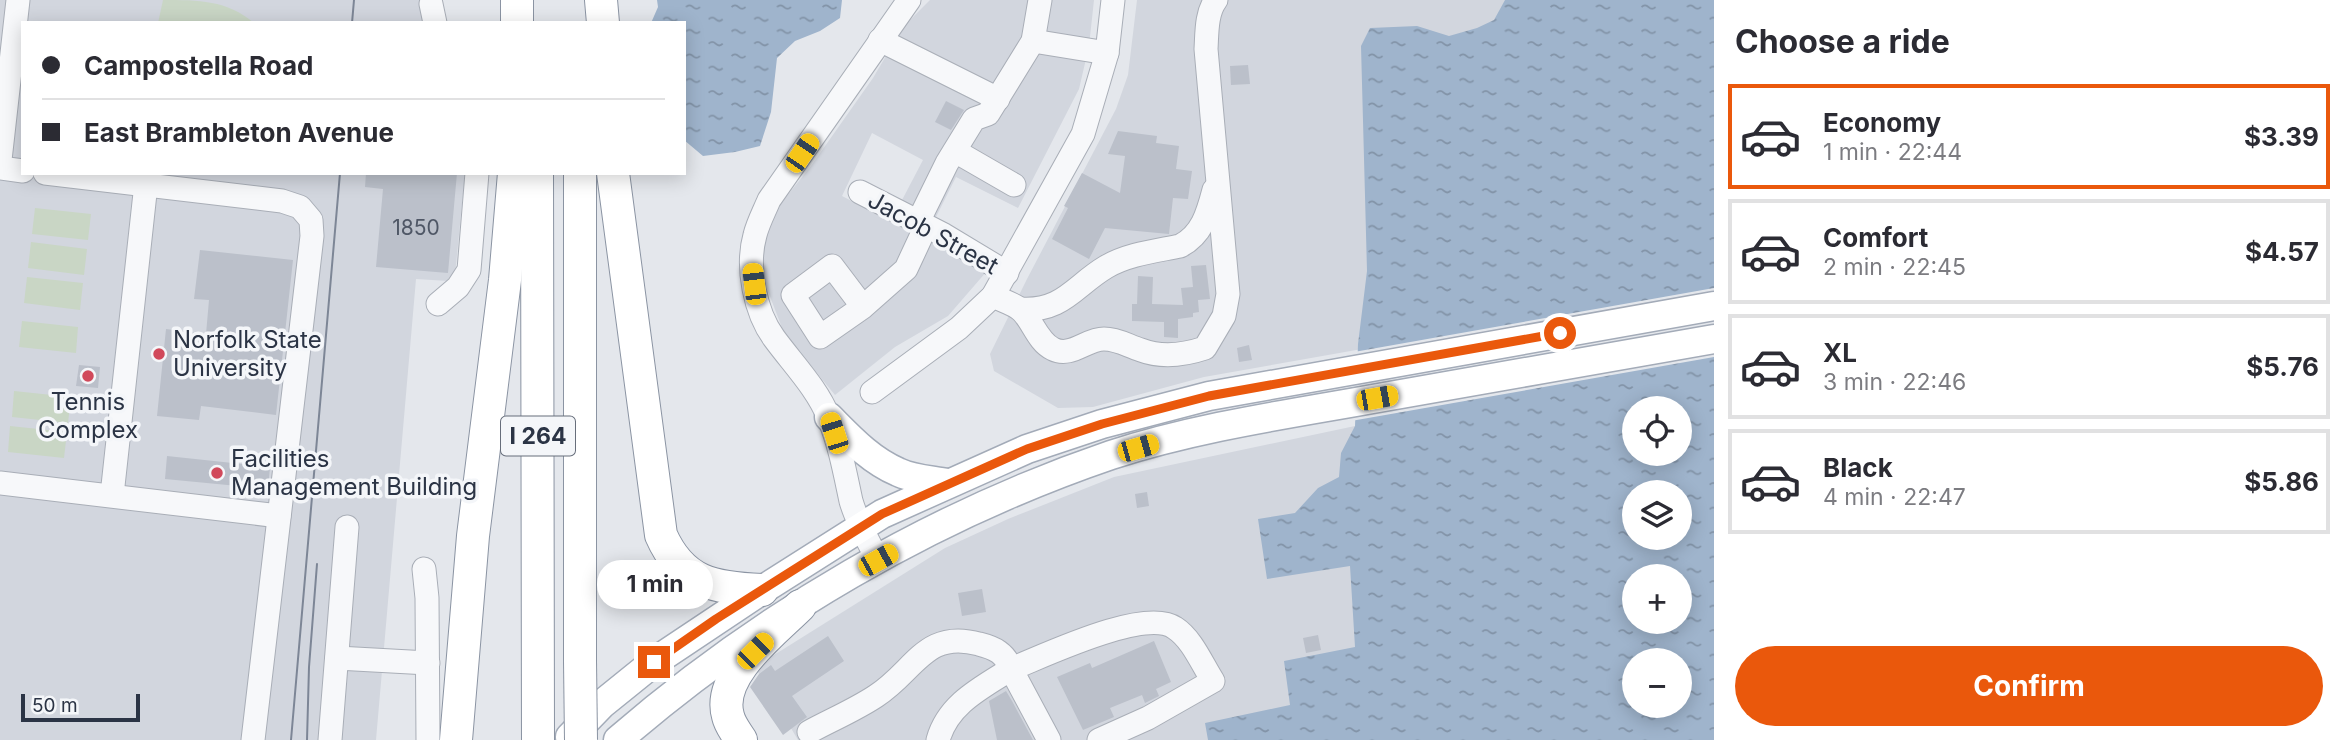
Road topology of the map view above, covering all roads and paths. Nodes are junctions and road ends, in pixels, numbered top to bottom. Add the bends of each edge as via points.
1 (18, 0) edge
2 (517, 0) edge
3 (537, 0) edge
4 (583, 0) edge
5 (601, 0) edge
6 (909, 0) edge
7 (1040, 0) edge
8 (1113, 0) edge
9 (1199, 0) edge
10 (1216, 0) edge
11 (517, 21) edge
12 (537, 21) edge
13 (582, 21) edge
14 (603, 21) edge
15 (1207, 30) junction
16 (880, 40) junction
17 (1033, 41) junction
18 (1107, 52) junction
19 (998, 99) junction
20 (2, 116) edge
21 (955, 151) junction
22 (0, 160) edge
23 (0, 169) edge
24 (21, 171) edge
25 (1218, 174) junction
26 (63, 175) edge
27 (477, 175) edge
28 (514, 175) edge
29 (537, 175) edge
30 (580, 175) edge
31 (613, 175) edge
32 (146, 184) junction
33 (1014, 185) dead end
34 (859, 192) dead end
35 (922, 224) junction
36 (1007, 274) junction
37 (993, 296) junction
38 (438, 304) dead end
39 (1714, 306) edge
40 (863, 307) dead end
41 (1020, 309) junction
42 (1714, 339) edge
43 (872, 392) dead end
44 (829, 417) junction
45 (0, 483) edge
46 (947, 483) junction
47 (112, 495) junction
48 (279, 516) junction
49 (347, 527) dead end
50 (860, 528) junction
51 (878, 560) junction
52 (424, 569) dead end
53 (762, 590) junction
54 (800, 606) junction
55 (337, 658) junction
56 (429, 663) junction
57 (1011, 669) junction
58 (809, 732) dead end
59 (253, 740) edge
60 (330, 740) edge
61 (428, 740) edge
62 (456, 740) edge
63 (538, 740) edge
64 (567, 740) edge
65 (581, 740) edge
66 (618, 740) edge
67 (741, 740) edge
68 (938, 740) edge
69 (1049, 740) edge
70 (1099, 740) edge

1 - 20 street
2 - 11 highway
3 - 12 highway
4 - 13 highway
5 - 14 highway
6 - 16 street
7 - 17 street
8 - 18 street
9 - 15 street
10 - 15 street
15 - 25 street
16 - 19 street
16 - 44 street via 769,200 754,237 757,303 772,336
17 - 18 street
17 - 19 street
18 - 36 street via 1083,134
19 - 21 street via 988,114 974,119
20 - 22 street
21 - 33 street
21 - 35 street
23 - 24 street
25 - 41 street via 1208,214 1188,243 1124,258 1051,307
25 - 41 street via 1228,294 1224,316 1205,348 1167,355 1103,339 1075,350 1054,350
26 - 32 street
27 - 38 street via 469,270
28 - 62 highway via 472,536
29 - 63 highway, I 264
30 - 65 highway, I 264, bridge
31 - 53 highway via 661,535 678,564 694,577 714,586
32 - 47 street
32 - 48 street via 288,202 305,210 312,220
34 - 35 street, Jacob Street
35 - 36 street, Jacob Street
35 - 40 street via 906,269
36 - 37 street
37 - 41 street
37 - 43 street via 959,328
39 - 46 main road via 1209,396 1039,445
42 - 51 main road via 1216,428 1112,455 1040,482
44 - 46 main road via 865,453 900,474
44 - 50 street
45 - 47 street
46 - 50 main road
47 - 48 street
48 - 59 street
49 - 55 street
50 - 51 street
50 - 53 main road
51 - 54 main road
52 - 56 street
53 - 64 main road via 654,662
54 - 66 main road via 696,677
54 - 67 highway via 740,666 731,682 727,709
55 - 56 street
55 - 60 street
56 - 61 street
57 - 58 street via 995,648 954,639 936,644 876,696
57 - 68 street via 957,707 943,724
57 - 69 street
57 - 70 street via 1122,626 1159,622 1173,626 1213,681

